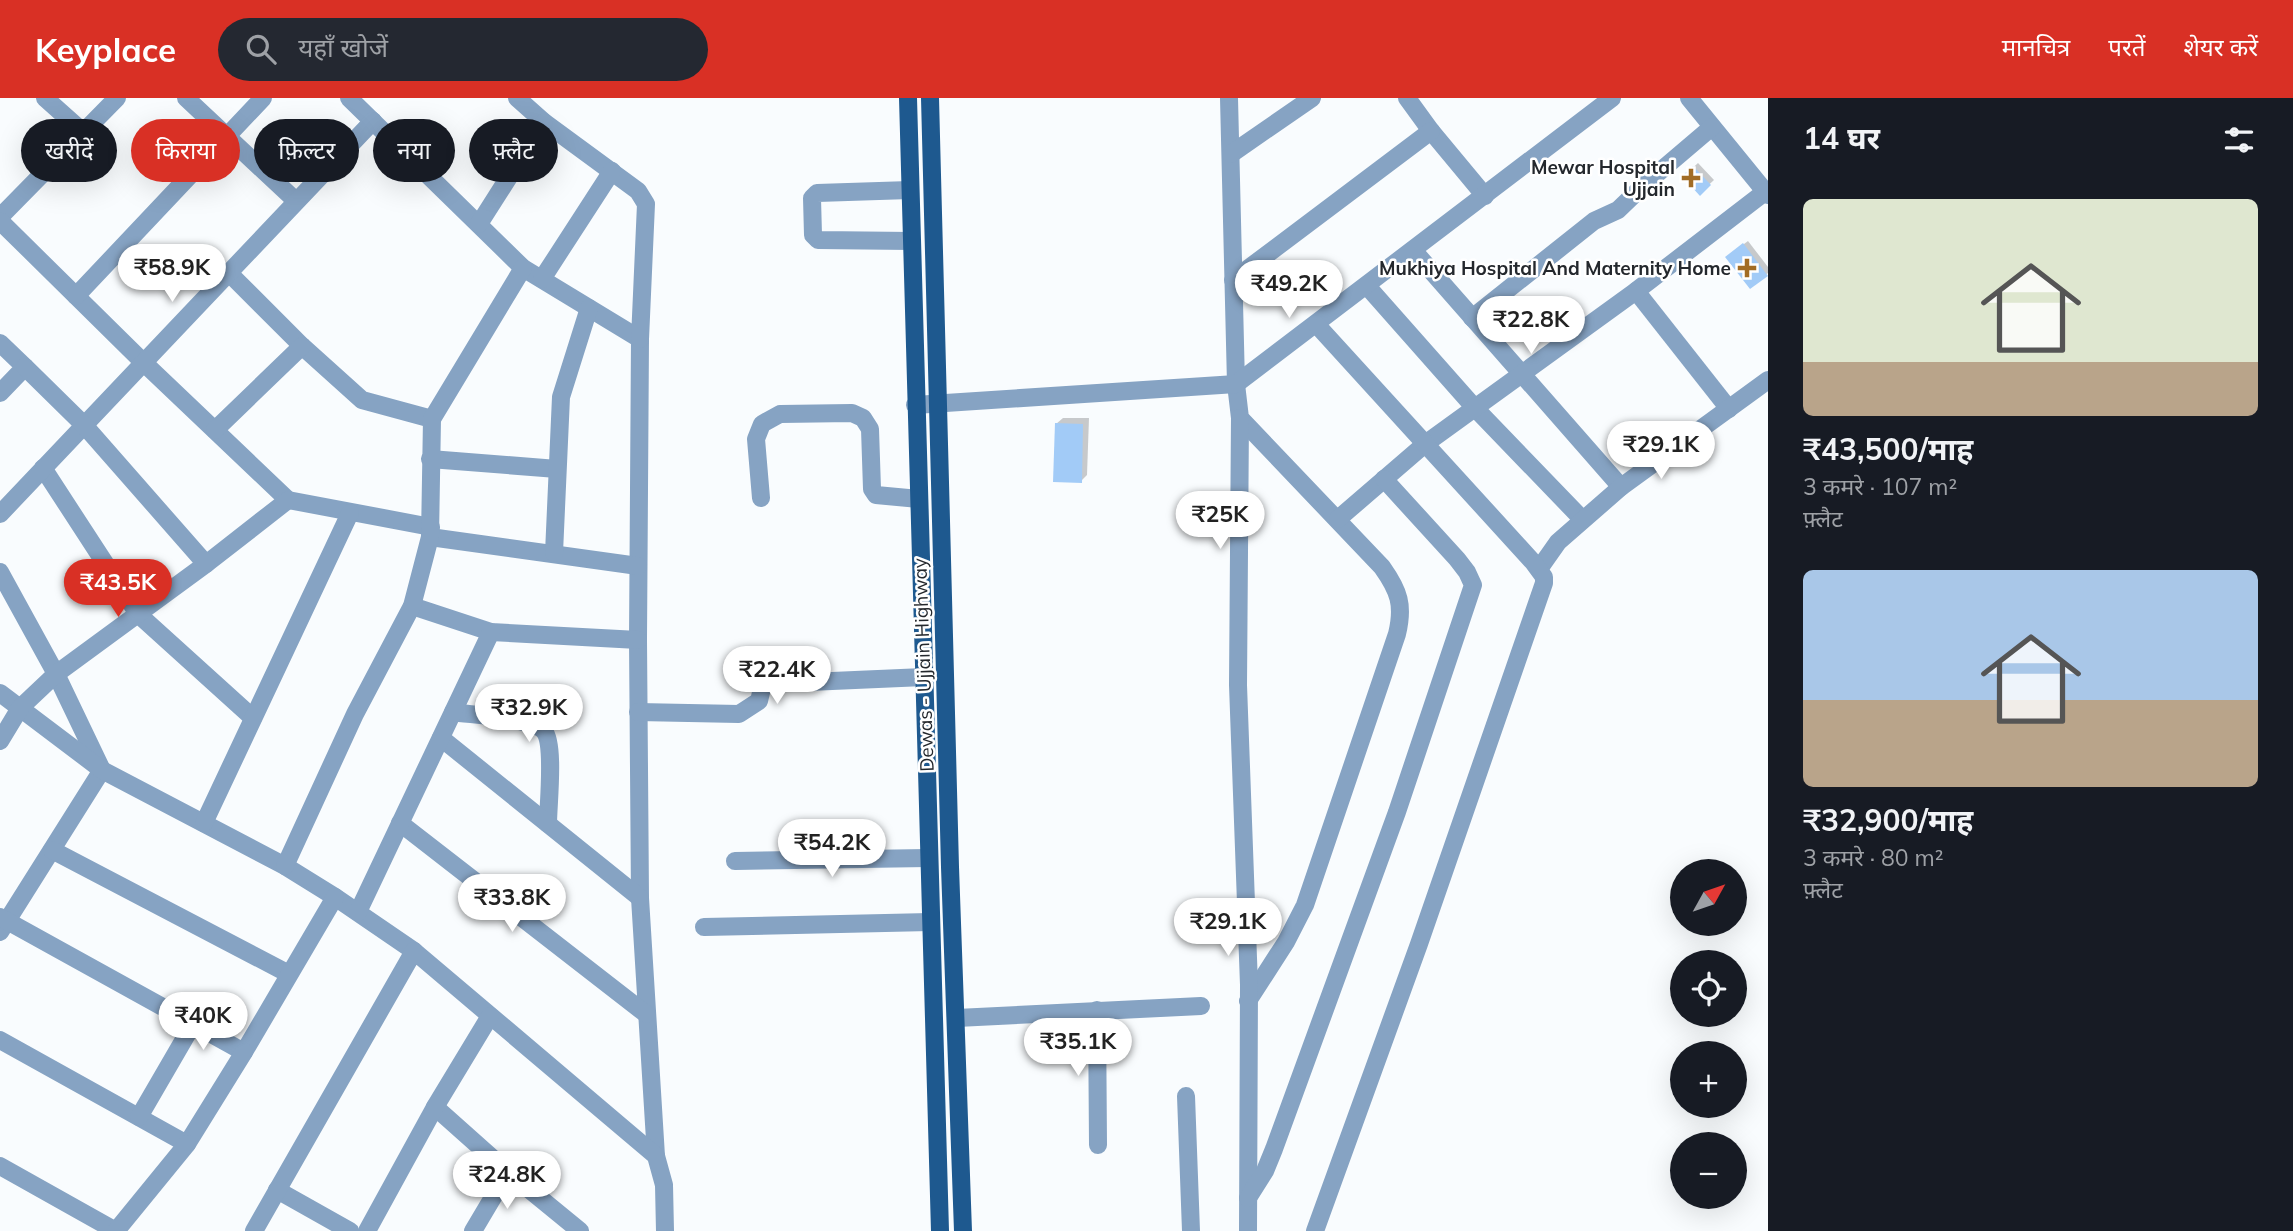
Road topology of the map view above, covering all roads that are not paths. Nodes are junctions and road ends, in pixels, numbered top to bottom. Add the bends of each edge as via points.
1 (45, 98) edge
2 (117, 98) edge
3 (186, 98) edge
4 (263, 98) edge
5 (349, 98) edge
6 (517, 98) edge
7 (908, 98) edge
8 (930, 98) edge
9 (1229, 98) edge
10 (1312, 98) edge
11 (1407, 98) edge
12 (1612, 98) edge
13 (1689, 98) edge
14 (68, 119) edge
15 (96, 119) edge
16 (209, 119) edge
17 (541, 119) edge
18 (373, 121) joint
19 (240, 122) edge
20 (1712, 127) junction
21 (1431, 131) junction
22 (558, 132) edge
23 (240, 148) edge
24 (1231, 154) junction
25 (612, 171) junction
26 (35, 182) edge
27 (184, 182) edge
28 (436, 182) edge
29 (506, 182) edge
30 (910, 190) junction
31 (1767, 194) edge
32 (1486, 196) junction
33 (296, 201) junction
34 (0, 219) edge
35 (479, 224) junction
36 (911, 241) junction
37 (1413, 250) junction
38 (523, 268) junction
39 (228, 272) junction
40 (542, 279) junction
41 (1233, 280) junction
42 (1367, 286) junction
43 (1636, 290) junction
44 (76, 296) junction
45 (589, 307) junction
46 (1472, 318) junction
47 (1316, 324) junction
48 (640, 339) junction
49 (0, 343) edge
50 (302, 346) junction
51 (143, 362) junction
52 (25, 367) junction
53 (1520, 373) junction
54 (1768, 380) edge
55 (1236, 383) junction
56 (0, 393) edge
57 (937, 402) junction
58 (915, 405) junction
59 (1474, 407) junction
60 (1729, 409) junction
61 (1240, 418) junction
62 (432, 419) junction
63 (84, 425) junction
64 (215, 430) junction
65 (1425, 444) junction
66 (430, 459) junction
67 (43, 468) junction
68 (557, 469) junction
69 (1384, 479) junction
70 (1620, 487) junction
71 (761, 498) dead end
72 (919, 499) junction
73 (288, 500) junction
74 (350, 513) junction
75 (0, 514) edge
76 (1338, 519) junction
77 (1582, 519) junction
78 (430, 532) junction
79 (554, 553) junction
80 (206, 564) junction
81 (638, 566) junction
82 (1539, 569) junction
83 (0, 572) edge
84 (412, 606) junction
85 (138, 614) junction
86 (491, 632) junction
87 (638, 640) junction
88 (56, 674) junction
89 (924, 677) junction
90 (0, 693) edge
91 (20, 708) junction
92 (453, 712) junction
93 (638, 712) junction
94 (253, 718) junction
95 (441, 738) junction
96 (0, 741) edge
97 (102, 770) junction
98 (204, 823) junction
99 (400, 823) junction
100 (548, 824) junction
101 (52, 849) junction
102 (928, 858) junction
103 (735, 861) dead end
104 (285, 866) junction
105 (335, 897) junction
106 (640, 898) junction
107 (358, 912) junction
108 (930, 922) junction
109 (2, 923) edge
110 (704, 927) dead end
111 (414, 951) junction
112 (289, 974) junction
113 (1248, 1001) junction
114 (1201, 1006) dead end
115 (1097, 1010) junction
116 (646, 1014) junction
117 (490, 1016) junction
118 (957, 1018) junction
119 (193, 1024) junction
120 (0, 1040) edge
121 (244, 1052) junction
122 (1186, 1096) dead end
123 (435, 1107) junction
124 (139, 1117) junction
125 (187, 1144) junction
126 (1098, 1145) dead end
127 (656, 1156) junction
128 (0, 1166) edge
129 (508, 1172) junction
130 (277, 1190) junction
131 (1248, 1198) junction
132 (116, 1231) edge
133 (254, 1231) edge
134 (350, 1231) edge
135 (367, 1231) edge
136 (473, 1231) edge
137 (580, 1231) edge
138 (665, 1231) edge
139 (940, 1231) edge
140 (963, 1231) edge
141 (1191, 1231) edge
142 (1248, 1231) edge
143 (1315, 1231) edge

1 - 14 street
2 - 15 street
3 - 16 street
4 - 19 street
5 - 18 street
6 - 17 street
7 - 30 main road, Dewas - Ujjain Highway
8 - 57 main road, Dewas - Ujjain Highway
9 - 24 street
10 - 24 street
11 - 21 street
12 - 32 street
13 - 20 street
18 - 33 street
20 - 31 street
20 - 46 street via 1618,210 1594,221
21 - 32 street
21 - 41 street
22 - 25 street
23 - 33 street
24 - 41 street
25 - 40 street
25 - 48 street via 638,191 646,204
26 - 34 street
27 - 44 street
28 - 35 street
29 - 35 street
30 - 36 main road, Dewas - Ujjain Highway
30 - 36 street via 817,192 812,198 813,235 818,240
31 - 43 street
32 - 37 street
33 - 39 street
34 - 44 street
35 - 38 street
36 - 58 main road, Dewas - Ujjain Highway
37 - 42 street
37 - 46 street
38 - 40 street
38 - 62 street
39 - 50 street
39 - 51 street
40 - 45 street
41 - 55 street
42 - 47 street
42 - 59 street
43 - 53 street
43 - 60 street
44 - 51 street
45 - 48 street
45 - 68 street via 561,397
46 - 53 street
47 - 55 street
47 - 65 street
48 - 81 street
49 - 52 street
50 - 62 street via 362,400
50 - 64 street
51 - 63 street
51 - 64 street
52 - 56 street
52 - 63 street
53 - 59 street
53 - 70 street
54 - 60 street
55 - 57 street
55 - 61 street
57 - 58 street
57 - 118 main road, Dewas - Ujjain Highway
58 - 72 main road, Dewas - Ujjain Highway
59 - 65 street
59 - 77 street
60 - 70 street
61 - 76 street
61 - 113 street via 1238,685
62 - 66 street
63 - 67 street
63 - 80 street
64 - 73 street
65 - 69 street
65 - 82 street
66 - 68 street
66 - 78 street
67 - 75 street
67 - 85 street
68 - 79 street
69 - 76 street
69 - 131 street via 1457,559 1473,585 1397,812 1274,1149
70 - 77 street
71 - 72 street via 756,439 762,424 780,414 852,413 863,418 870,429 876,495
72 - 89 main road, Dewas - Ujjain Highway
73 - 74 street
73 - 80 street
74 - 78 street
74 - 94 street
76 - 113 street via 1393,583 1401,616 1305,905
77 - 82 street
78 - 79 street
78 - 84 street
79 - 81 street
80 - 85 street
81 - 87 street
82 - 143 street via 1543,589
83 - 88 street
84 - 86 street
84 - 104 street via 355,714
85 - 88 street
85 - 94 street
86 - 87 street
86 - 92 street
87 - 93 street
88 - 91 street
88 - 97 street
89 - 93 street via 763,684 759,701 739,714
89 - 102 main road, Dewas - Ujjain Highway
90 - 91 street
91 - 96 street
91 - 97 street
92 - 95 street
92 - 100 street via 532,724 544,731 550,745
93 - 106 street
94 - 98 street
95 - 99 street
95 - 100 street
97 - 98 street
97 - 101 street
98 - 104 street
99 - 107 street
99 - 116 street
100 - 106 street
101 - 109 street
101 - 112 street
102 - 103 street
102 - 108 main road, Dewas - Ujjain Highway
104 - 105 street
105 - 107 street
105 - 112 street
106 - 116 street
107 - 111 street
108 - 110 street
108 - 139 main road, Dewas - Ujjain Highway
109 - 119 street
111 - 117 street
111 - 130 street
112 - 121 street
113 - 131 street
114 - 115 street
115 - 118 street
115 - 126 street
116 - 127 street
117 - 123 street
117 - 127 street
118 - 140 main road, Dewas - Ujjain Highway
119 - 121 street
119 - 124 street
120 - 124 street
121 - 125 street
122 - 141 street
123 - 129 street
123 - 135 street
124 - 125 street
125 - 132 street
127 - 138 street via 664,1185
128 - 132 street
129 - 136 street
129 - 137 street
130 - 133 street
130 - 134 street
131 - 142 street

